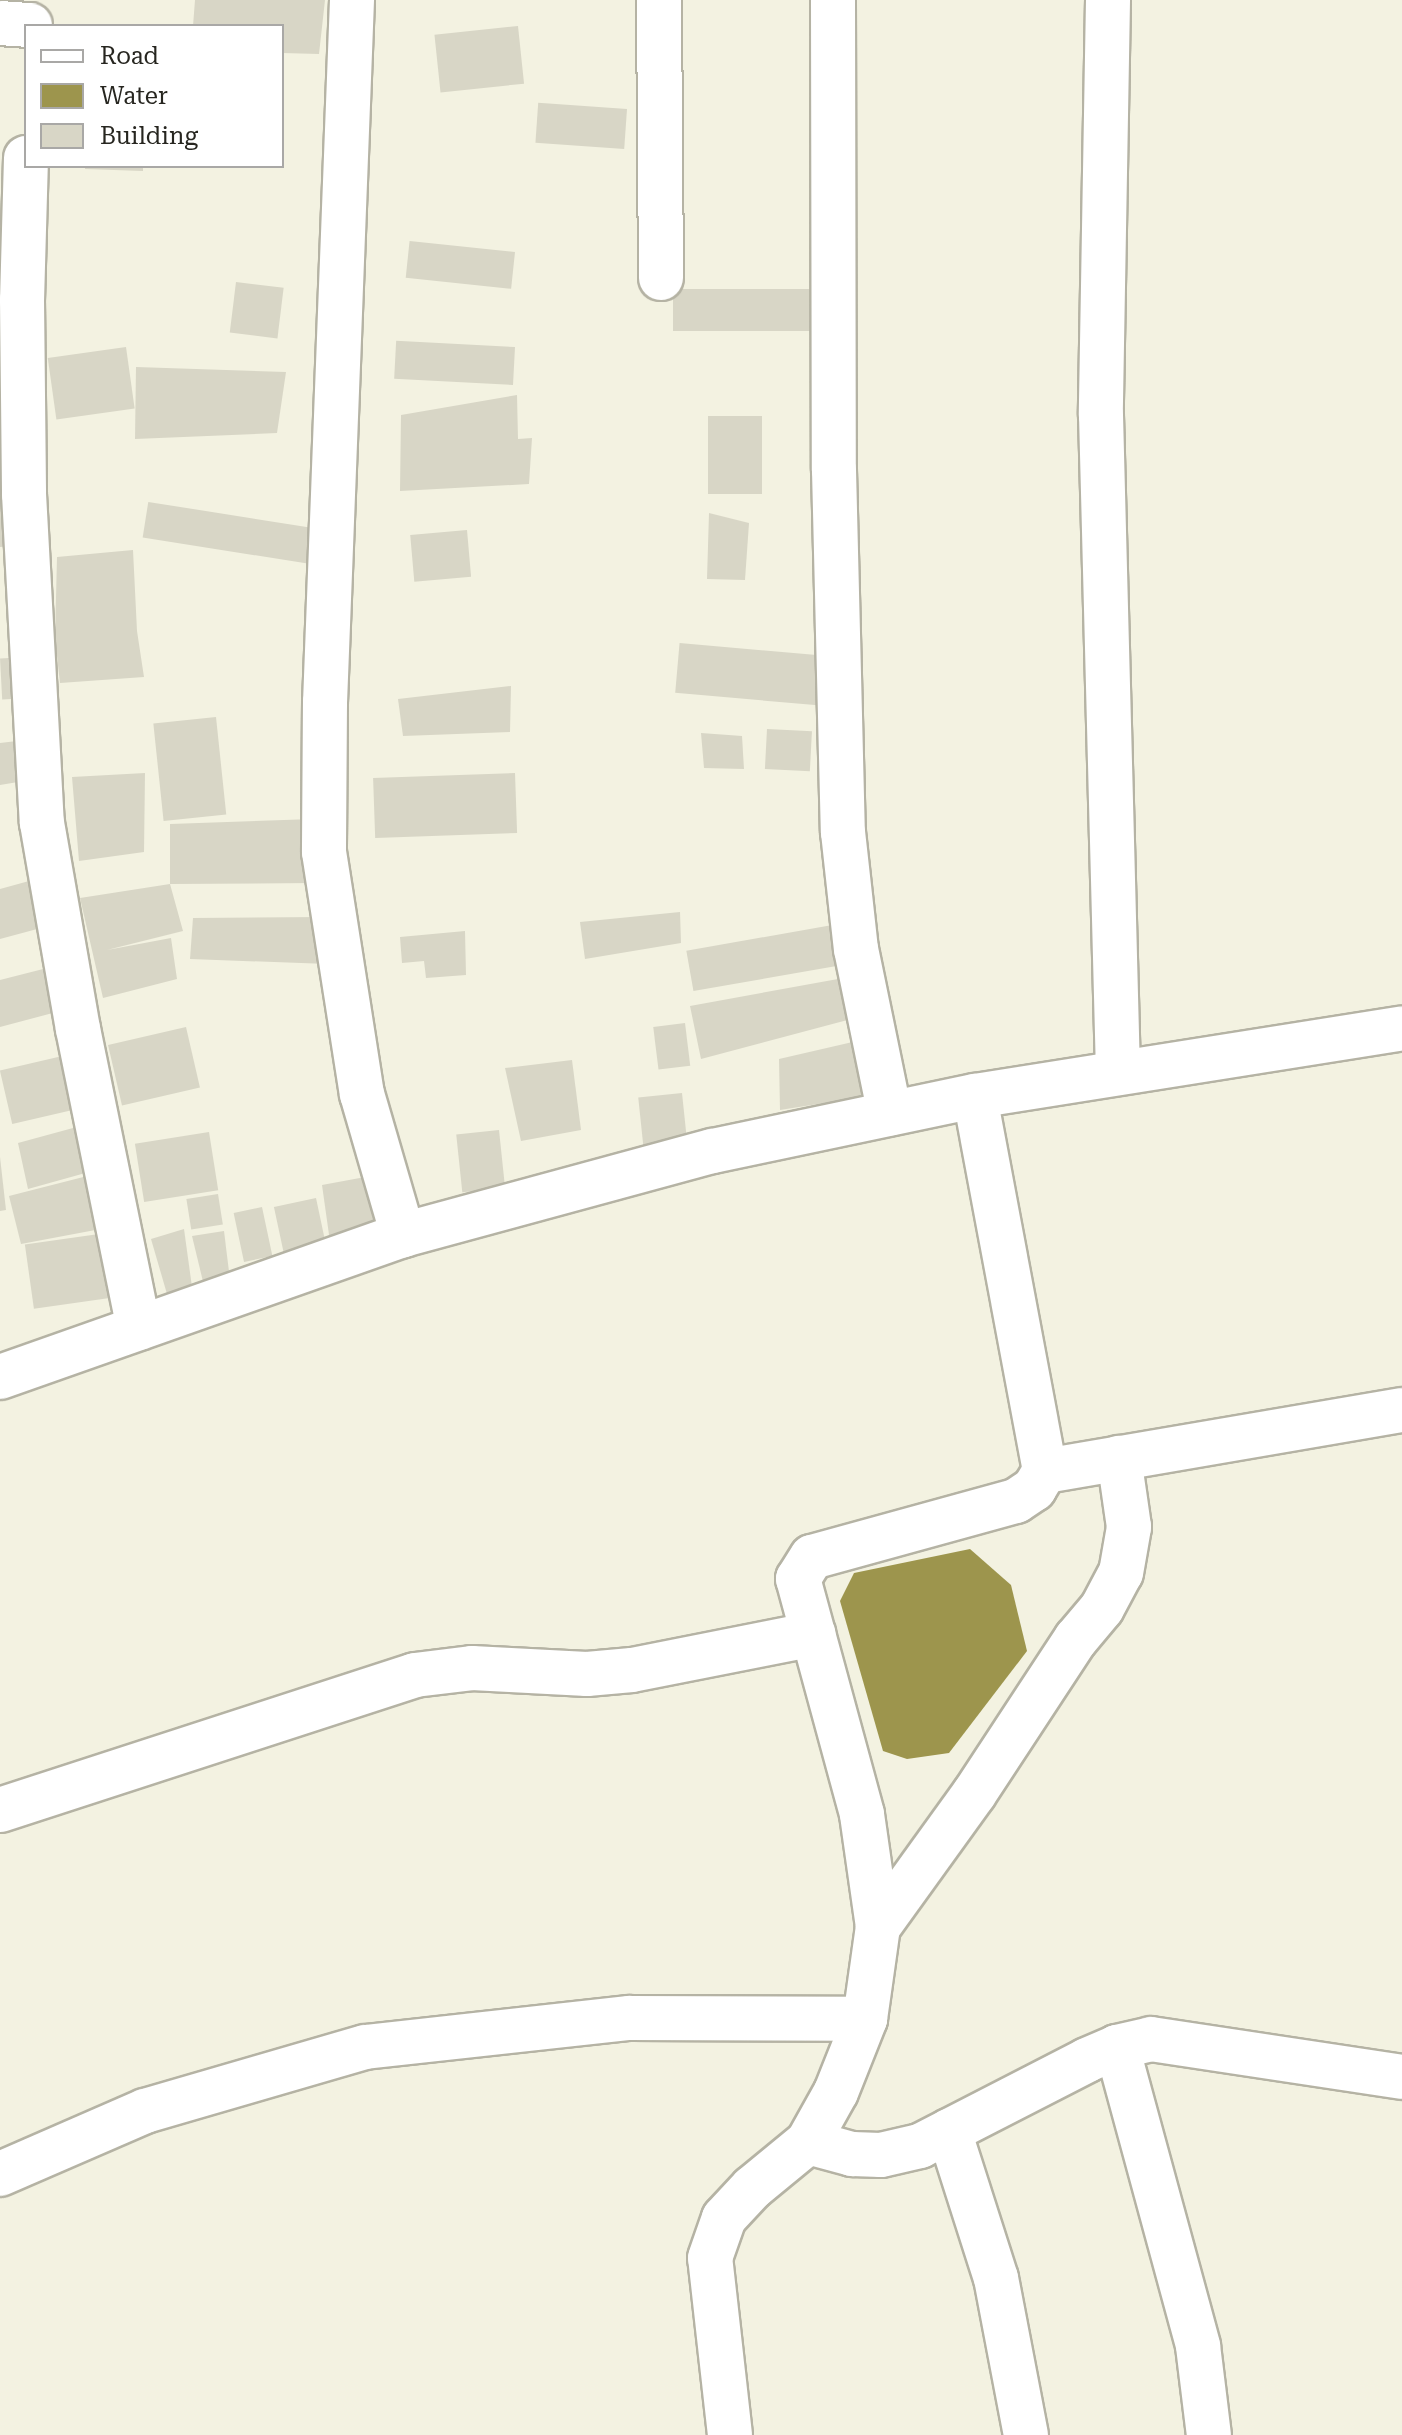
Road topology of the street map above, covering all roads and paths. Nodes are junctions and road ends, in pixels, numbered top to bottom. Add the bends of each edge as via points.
1 (352, 0) edge
2 (659, 0) edge
3 (833, 0) edge
4 (1108, 0) edge
5 (26, 168) edge
6 (661, 278) dead end
7 (1402, 1028) edge
8 (1118, 1073) junction
9 (975, 1096) junction
10 (890, 1114) junction
11 (403, 1235) junction
12 (139, 1328) junction
13 (0, 1377) edge
14 (1402, 1410) edge
15 (1119, 1458) junction
16 (1045, 1471) junction
17 (813, 1634) junction
18 (0, 1810) edge
19 (878, 1927) junction
20 (865, 2019) junction
21 (1117, 2047) junction
22 (1402, 2077) edge
23 (949, 2131) junction
24 (808, 2142) junction
25 (0, 2174) edge
26 (730, 2435) edge
27 (1026, 2435) edge
28 (1209, 2435) edge

1 - 11 street via 324,852 362,1094
2 - 6 street
3 - 10 street via 834,440 843,832 856,949
4 - 8 street via 1101,415
5 - 12 street via 24,494 42,823
7 - 8 street
8 - 9 street
9 - 10 street
9 - 16 street
10 - 11 street via 713,1151
11 - 12 street
12 - 13 street
14 - 15 street
15 - 16 street
15 - 19 street via 1129,1527 1121,1573 1102,1608
16 - 17 street via 1034,1489 1016,1501 812,1557 798,1579
17 - 18 street via 632,1670 587,1674 472,1668 415,1675
17 - 19 street via 862,1814
19 - 20 street
20 - 24 street via 836,2092
20 - 25 street via 629,2018 365,2047 145,2111
21 - 22 street via 1151,2039
21 - 23 street
21 - 28 street via 1198,2346
23 - 24 street via 920,2146 881,2155 852,2154
23 - 27 street via 996,2278
24 - 26 street via 724,2218 710,2258

